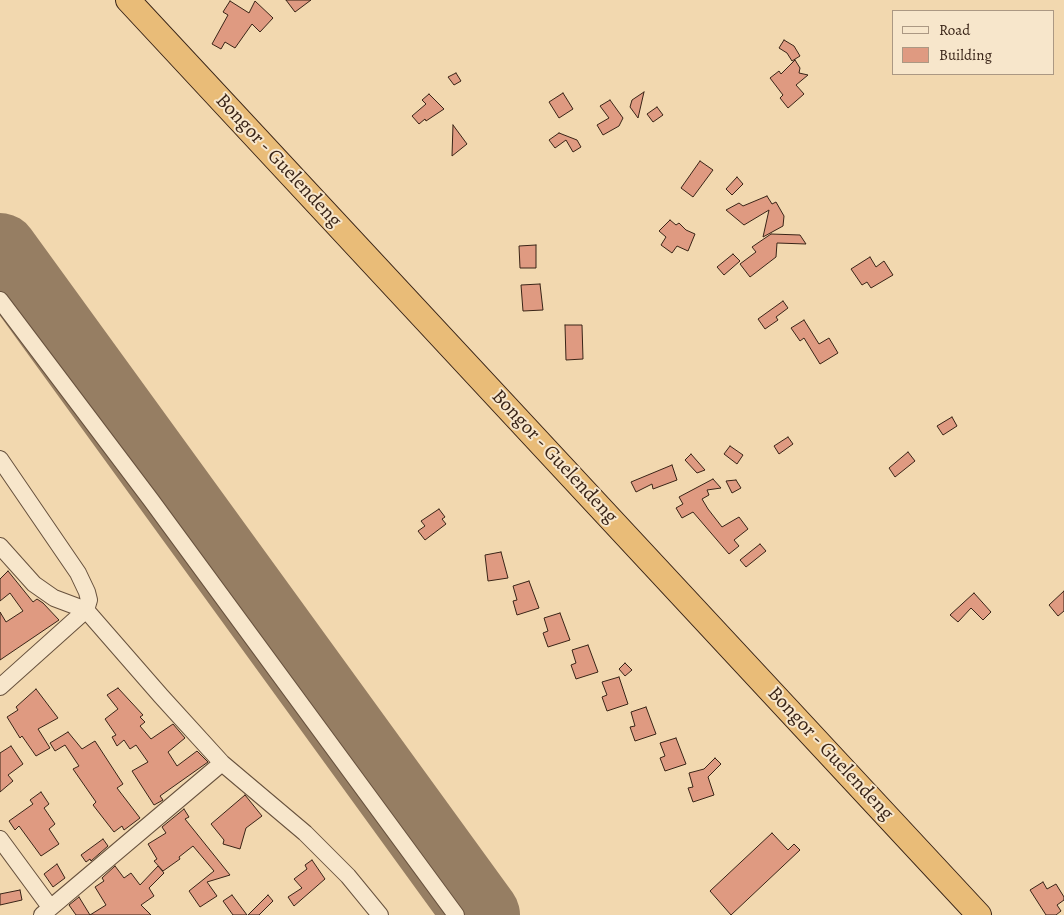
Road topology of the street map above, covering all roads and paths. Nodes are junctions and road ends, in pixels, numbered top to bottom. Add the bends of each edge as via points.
1 (128, 0) edge
2 (0, 300) edge
3 (0, 459) edge
4 (0, 546) edge
5 (86, 610) junction
6 (0, 687) edge
7 (222, 763) junction
8 (0, 839) edge
9 (46, 911) edge
10 (380, 915) edge
11 (456, 915) edge
12 (979, 915) edge

1 - 12 highway, Bongor - Guelendeng
2 - 11 street
3 - 5 street via 78,573 88,592
4 - 5 street via 34,584 54,598
5 - 6 street
5 - 7 street
7 - 9 street
7 - 10 street via 305,833 348,876
8 - 9 street

